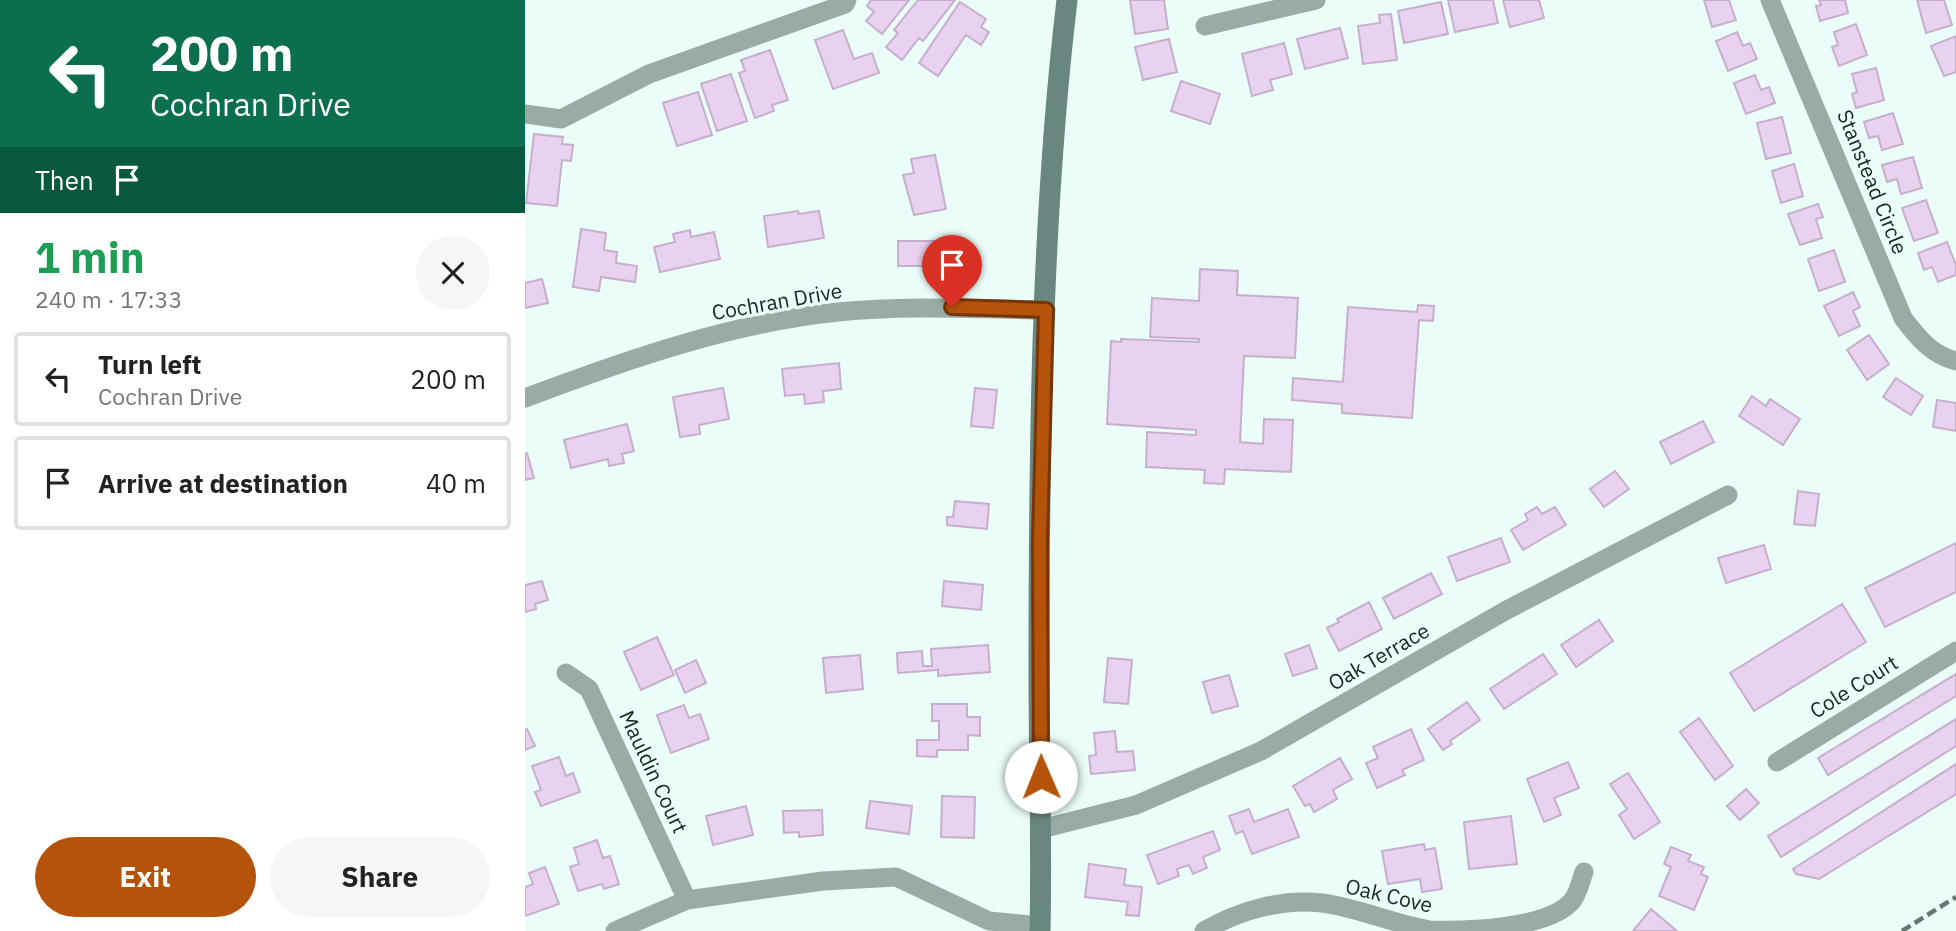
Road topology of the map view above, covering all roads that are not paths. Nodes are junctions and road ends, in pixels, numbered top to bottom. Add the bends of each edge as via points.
1 (847, 0) edge
2 (1067, 0) edge
3 (1316, 0) edge
4 (1770, 0) edge
5 (1205, 26) dead end
6 (525, 115) edge
7 (1046, 310) junction
8 (1956, 361) edge
9 (525, 398) edge
10 (1728, 495) dead end
11 (1956, 651) edge
12 (566, 673) dead end
13 (1777, 762) dead end
14 (1041, 829) junction
15 (1584, 872) dead end
16 (687, 900) junction
17 (1040, 929) edge
18 (615, 931) edge
19 (1204, 931) edge

1 - 6 street via 649,74 561,119
2 - 7 street via 1056,110
3 - 5 street
4 - 8 street, Stanstead Circle via 1903,318 1919,340 1943,358
7 - 9 street, Cochran Drive via 952,307 838,312 734,328
7 - 14 street via 1039,620
10 - 14 street, Oak Terrace via 1505,611 1261,751 1136,805
11 - 13 street, Cole Court
12 - 16 street, Mauldin Court via 589,689
14 - 17 street
15 - 19 street, Oak Cove via 1574,900 1532,925 1431,930 1320,903 1268,905
16 - 17 street via 823,881 896,877 989,921
16 - 18 street

